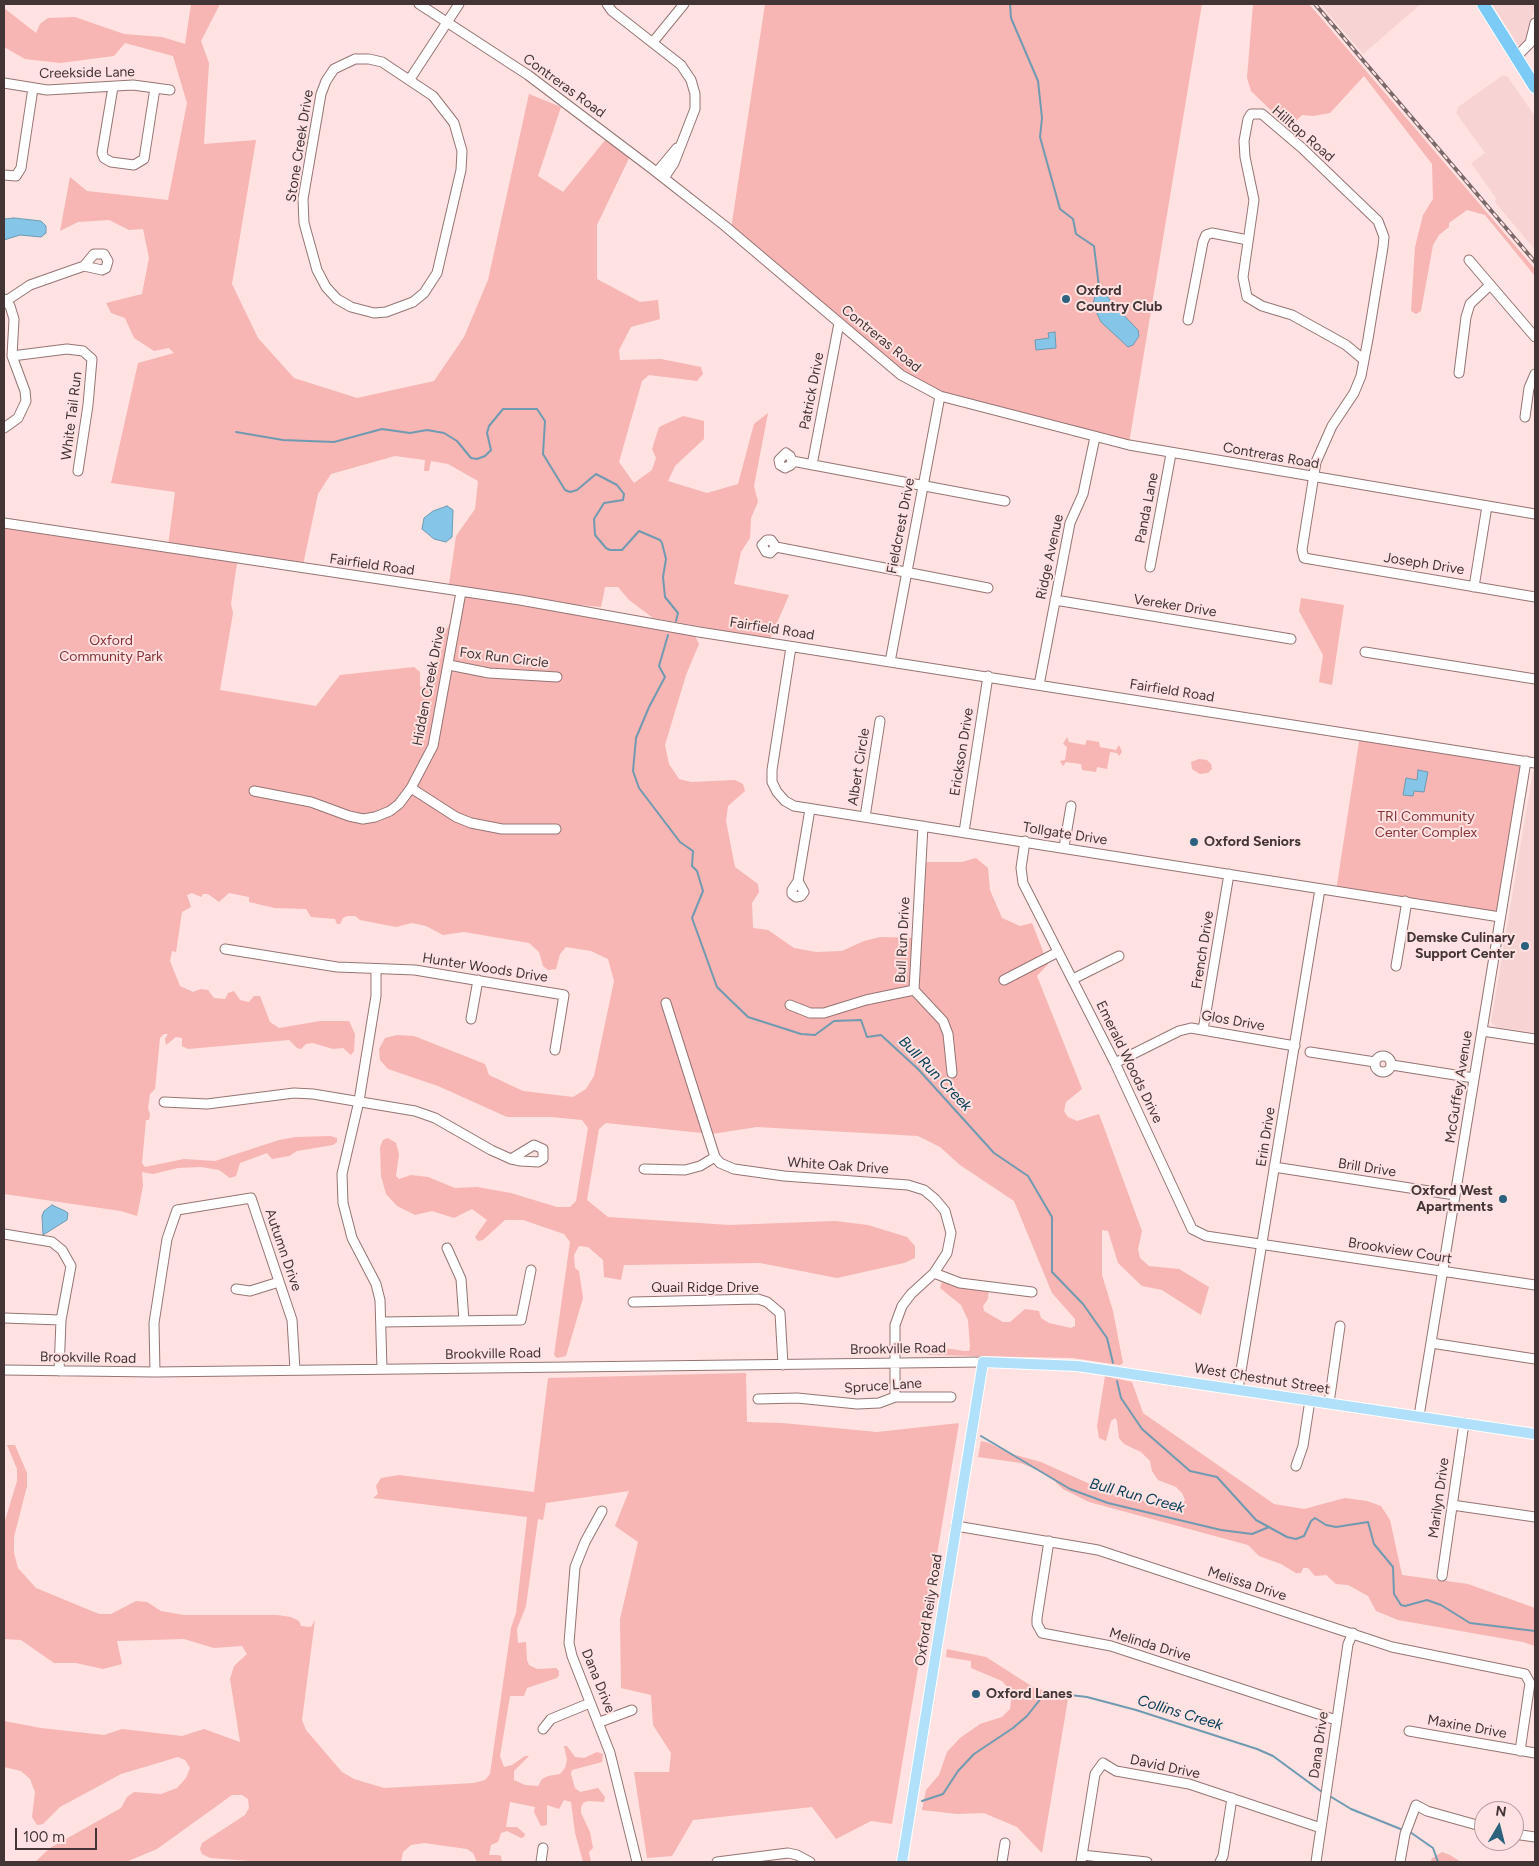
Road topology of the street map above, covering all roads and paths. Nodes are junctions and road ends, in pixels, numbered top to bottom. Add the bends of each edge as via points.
1 (419, 4) edge
2 (459, 4) edge
3 (607, 4) edge
4 (684, 4) edge
5 (1483, 4) edge
6 (448, 22) junction
7 (1535, 23) edge
8 (653, 42) junction
9 (1516, 57) junction
10 (410, 79) junction
11 (4, 83) edge
12 (113, 87) junction
13 (1535, 87) edge
14 (33, 88) junction
15 (155, 88) junction
16 (170, 90) dead end
17 (4, 175) edge
18 (661, 175) junction
19 (1248, 240) junction
20 (1469, 260) dead end
21 (84, 266) dead end
22 (1489, 286) junction
23 (5, 300) edge
24 (1188, 320) dead end
25 (839, 323) junction
26 (1535, 337) edge
27 (12, 356) junction
28 (1364, 360) junction
29 (1459, 373) dead end
30 (1535, 374) edge
31 (940, 396) junction
32 (1525, 417) dead end
33 (4, 428) edge
34 (1095, 437) junction
35 (1171, 454) junction
36 (792, 462) dead end
37 (812, 465) junction
38 (78, 471) dead end
39 (1314, 478) junction
40 (922, 486) junction
41 (1005, 501) dead end
42 (1487, 506) junction
43 (1535, 514) edge
44 (4, 523) edge
45 (776, 548) dead end
46 (1308, 559) joint
47 (1150, 567) dead end
48 (906, 572) junction
49 (1474, 586) junction
50 (988, 588) dead end
51 (461, 592) junction
52 (1535, 597) edge
53 (1055, 600) junction
54 (1290, 639) dead end
55 (792, 646) junction
56 (1366, 652) dead end
57 (890, 662) junction
58 (449, 665) junction
59 (988, 676) junction
60 (557, 678) dead end
61 (1535, 678) edge
62 (1039, 684) junction
63 (880, 721) dead end
64 (1531, 762) edge
65 (411, 788) junction
66 (254, 791) dead end
67 (1071, 806) dead end
68 (810, 809) junction
69 (865, 817) junction
70 (923, 826) junction
71 (556, 829) dead end
72 (964, 832) junction
73 (1025, 842) junction
74 (1064, 847) junction
75 (1229, 874) junction
76 (798, 881) dead end
77 (1320, 888) junction
78 (1404, 901) junction
79 (1500, 917) junction
80 (225, 949) dead end
81 (1058, 952) junction
82 (1119, 956) dead end
83 (1396, 966) dead end
84 (376, 970) junction
85 (1072, 979) junction
86 (478, 980) junction
87 (1004, 980) dead end
88 (914, 990) junction
89 (666, 1003) dead end
90 (790, 1005) dead end
91 (471, 1020) dead end
92 (1203, 1030) junction
93 (1482, 1031) junction
94 (1535, 1039) edge
95 (1294, 1046) junction
96 (555, 1050) dead end
97 (1310, 1052) dead end
98 (1115, 1064) junction
99 (952, 1073) dead end
100 (1474, 1078) junction
101 (359, 1101) junction
102 (164, 1102) dead end
103 (715, 1157) junction
104 (511, 1159) dead end
105 (1274, 1168) junction
106 (644, 1169) dead end
107 (1455, 1195) junction
108 (4, 1234) edge
109 (1261, 1244) junction
110 (447, 1248) dead end
111 (531, 1270) dead end
112 (1443, 1271) junction
113 (934, 1273) junction
114 (280, 1282) junction
115 (1535, 1285) edge
116 (236, 1289) dead end
117 (1032, 1292) dead end
118 (633, 1302) dead end
119 (4, 1318) edge
120 (61, 1320) junction
121 (464, 1321) junction
122 (382, 1322) junction
123 (1340, 1326) dead end
124 (1431, 1343) junction
125 (1535, 1359) edge
126 (894, 1362) junction
127 (983, 1362) junction
128 (783, 1365) junction
129 (382, 1369) junction
130 (4, 1370) edge
131 (295, 1370) junction
132 (59, 1371) junction
133 (155, 1372) junction
134 (1238, 1389) junction
135 (951, 1396) dead end
136 (894, 1397) junction
137 (758, 1399) dead end
138 (1310, 1400) junction
139 (1329, 1403) junction
140 (1419, 1416) junction
141 (1464, 1423) junction
142 (1535, 1434) edge
143 (1296, 1466) dead end
144 (1452, 1505) junction
145 (602, 1511) dead end
146 (1535, 1517) edge
147 (956, 1526) junction
148 (1049, 1541) junction
149 (1442, 1576) dead end
150 (1353, 1634) junction
151 (1528, 1676) joint
152 (590, 1702) junction
153 (632, 1710) dead end
154 (1336, 1720) junction
155 (600, 1722) junction
156 (543, 1729) dead end
157 (1409, 1731) dead end
158 (1520, 1751) junction
159 (1535, 1753) edge
160 (1232, 1798) junction
161 (1474, 1824) edge
162 (1321, 1828) junction
163 (1005, 1843) dead end
164 (543, 1848) dead end
165 (1081, 1859) edge
166 (541, 1862) edge
167 (637, 1862) edge
168 (717, 1862) edge
169 (810, 1862) edge
170 (902, 1862) edge
171 (1002, 1862) edge
172 (1147, 1862) edge
173 (1220, 1862) edge
174 (1316, 1862) edge
175 (1400, 1862) edge

1 - 6 street, Contreras Road
2 - 6 street
3 - 8 street
4 - 8 street
5 - 9 highway
6 - 10 street
6 - 18 street, Contreras Road via 528,75
7 - 9 street via 1530,43
8 - 18 street via 681,65 691,80 695,109 674,163
9 - 13 highway
10 - 10 street, Stone Creek Drive via 382,62 369,59 355,59 334,69 321,94 303,199 304,223 317,270 326,287 351,307 374,313 399,309 413,302 431,284 442,260 461,170 462,152 454,123 434,96
11 - 14 street, Creekside Lane
12 - 14 street, Creekside Lane
12 - 15 street, Creekside Lane via 138,85
12 - 15 street via 102,152 104,158 111,162 134,165 144,159
14 - 17 street via 21,168 16,176
15 - 16 street, Creekside Lane
18 - 25 street, Contreras Road
19 - 24 street via 1212,233 1206,236 1202,242
19 - 28 street, Hilltop Road via 1243,278 1247,297 1262,306 1292,315 1346,345
19 - 28 street, Hilltop Road via 1254,200 1244,141 1248,119 1256,113 1262,114 1302,148 1382,227 1384,246
20 - 22 street
21 - 23 street via 30,285
22 - 26 street
22 - 29 street via 1470,304
23 - 27 street via 14,319
25 - 31 street, Contreras Road via 901,375
25 - 37 street, Patrick Drive
27 - 33 street via 26,401 18,418
27 - 38 street, White Tail Run via 67,349 83,351 92,359
28 - 39 street, Hilltop Road via 1354,394 1323,444
30 - 32 street via 1529,388
31 - 34 street, Contreras Road
31 - 40 street, Fieldcrest Drive
34 - 35 street, Contreras Road
34 - 53 street, Ridge Avenue via 1083,494 1070,523
35 - 39 street, Contreras Road
35 - 47 street, Panda Lane
36 - 37 street
37 - 40 street
39 - 42 street, Contreras Road
39 - 46 street, Hilltop Road via 1302,550 1304,558
40 - 41 street
40 - 48 street, Fieldcrest Drive
42 - 43 street, Contreras Road
42 - 49 street
44 - 51 street, Fairfield Road
45 - 48 street
46 - 49 street, Joseph Drive
48 - 50 street
48 - 57 street, Fieldcrest Drive
49 - 52 street, Joseph Drive
51 - 55 street, Fairfield Road
51 - 58 street, Hidden Creek Drive
53 - 54 street, Vereker Drive
53 - 62 street, Ridge Avenue
55 - 57 street, Fairfield Road
55 - 68 street, Tollgate Drive via 772,782 785,800 794,806
56 - 61 street
57 - 59 street, Fairfield Road
58 - 60 street, Fox Run Circle via 489,673
58 - 65 street, Hidden Creek Drive via 433,746
59 - 62 street, Fairfield Road
59 - 72 street, Erickson Drive
62 - 64 street, Fairfield Road
63 - 69 street, Albert Circle
64 - 79 street, McGuffey Avenue
65 - 66 street, Hidden Creek Drive via 390,811 376,818 349,816 311,802
65 - 71 street via 471,823 502,830
67 - 74 street
68 - 69 street, Tollgate Drive
68 - 76 street
69 - 70 street, Tollgate Drive
70 - 72 street, Tollgate Drive
70 - 88 street, Bull Run Drive
72 - 73 street, Tollgate Drive
73 - 74 street, Tollgate Drive
73 - 81 street, Emerald Woods Drive via 1021,868 1023,883
74 - 75 street, Tollgate Drive
75 - 77 street, Tollgate Drive
75 - 92 street, French Drive
77 - 78 street, Tollgate Drive
77 - 95 street, Erin Drive
78 - 79 street, Tollgate Drive
78 - 83 street via 1406,907
79 - 93 street, McGuffey Avenue
80 - 84 street, Hunter Woods Drive
81 - 85 street, Emerald Woods Drive
81 - 87 street
82 - 85 street
84 - 86 street, Hunter Woods Drive via 415,970
84 - 101 street via 376,996
85 - 98 street, Emerald Woods Drive
86 - 91 street
86 - 96 street, Hunter Woods Drive via 564,995
88 - 90 street via 824,1013 810,1013
88 - 99 street, Bull Run Drive via 943,1021 948,1034
89 - 103 street
92 - 95 street, Glos Drive
92 - 98 street, Glos Drive via 1184,1029
93 - 94 street
93 - 100 street, McGuffey Avenue
95 - 105 street, Erin Drive
97 - 100 street via 1375,1062 1376,1069 1381,1072 1389,1071 1392,1065
98 - 109 street, Emerald Woods Drive via 1188,1224 1206,1236
100 - 107 street, McGuffey Avenue
101 - 102 street via 294,1093 207,1104
101 - 104 street via 435,1118
101 - 122 street via 342,1174 343,1203 352,1238 376,1284
103 - 106 street via 686,1170
103 - 113 street, White Oak Drive via 734,1169 895,1184 924,1190 945,1211 950,1225 947,1253
105 - 107 street, Brill Drive
105 - 109 street, Erin Drive
107 - 112 street, McGuffey Avenue
108 - 120 street via 52,1242 62,1250 71,1266
109 - 112 street, Brookview Court
109 - 134 street, Erin Drive
110 - 121 street via 461,1279
111 - 121 street via 521,1320
112 - 115 street, Brookview Court
112 - 124 street, McGuffey Avenue
113 - 117 street via 960,1283
113 - 126 street, White Oak Drive via 902,1306 895,1325
114 - 116 street via 250,1291
114 - 131 street, Autumn Drive via 293,1326
114 - 133 street, Autumn Drive via 251,1198 177,1210 167,1239 154,1323
118 - 128 street, Quail Ridge Drive via 758,1299 767,1302 780,1312
119 - 120 street
120 - 132 street
121 - 122 street
122 - 129 street
123 - 139 street
124 - 125 street
124 - 140 street, McGuffey Avenue
126 - 127 street, Brookville Road
126 - 128 street, Brookville Road
126 - 136 street, White Oak Drive
127 - 134 main road, West Chestnut Street via 1077,1366
127 - 147 main road, Oxford Reily Road
128 - 129 street, Brookville Road
129 - 131 street, Brookville Road
130 - 132 street, Brookville Road
131 - 133 street, Brookville Road
132 - 133 street, Brookville Road
134 - 138 main road, West Chestnut Street
135 - 136 street, Spruce Lane
136 - 137 street, Spruce Lane via 879,1403 857,1404 797,1398
138 - 139 main road, West Chestnut Street
138 - 143 street via 1303,1446
139 - 140 main road, West Chestnut Street
140 - 141 main road, West Chestnut Street
141 - 142 main road, West Chestnut Street
141 - 144 street, Marilyn Drive
144 - 146 street
144 - 149 street, Marilyn Drive
145 - 152 street, Dana Drive via 575,1567 569,1631 572,1656
147 - 148 street, Melissa Drive
147 - 170 main road, Oxford Reily Road
148 - 150 street, Melissa Drive via 1098,1550
148 - 154 street, Melinda Drive via 1037,1618 1042,1633 1111,1646
150 - 151 street, Melissa Drive via 1398,1649
150 - 154 street, Dana Drive via 1348,1644
151 - 158 street, Maxine Drive via 1530,1683
152 - 155 street, Dana Drive
152 - 156 street via 551,1719
153 - 155 street
154 - 162 street, Dana Drive
155 - 167 street, Dana Drive
157 - 158 street, Maxine Drive
158 - 159 street, Maxine Drive
160 - 162 street, David Drive
160 - 165 street, David Drive via 1189,1784 1116,1771 1102,1763 1095,1774
160 - 173 street
161 - 175 street via 1416,1805 1406,1831
162 - 174 street, Dana Drive
163 - 171 street
164 - 166 street
165 - 172 street
168 - 169 street via 788,1853

